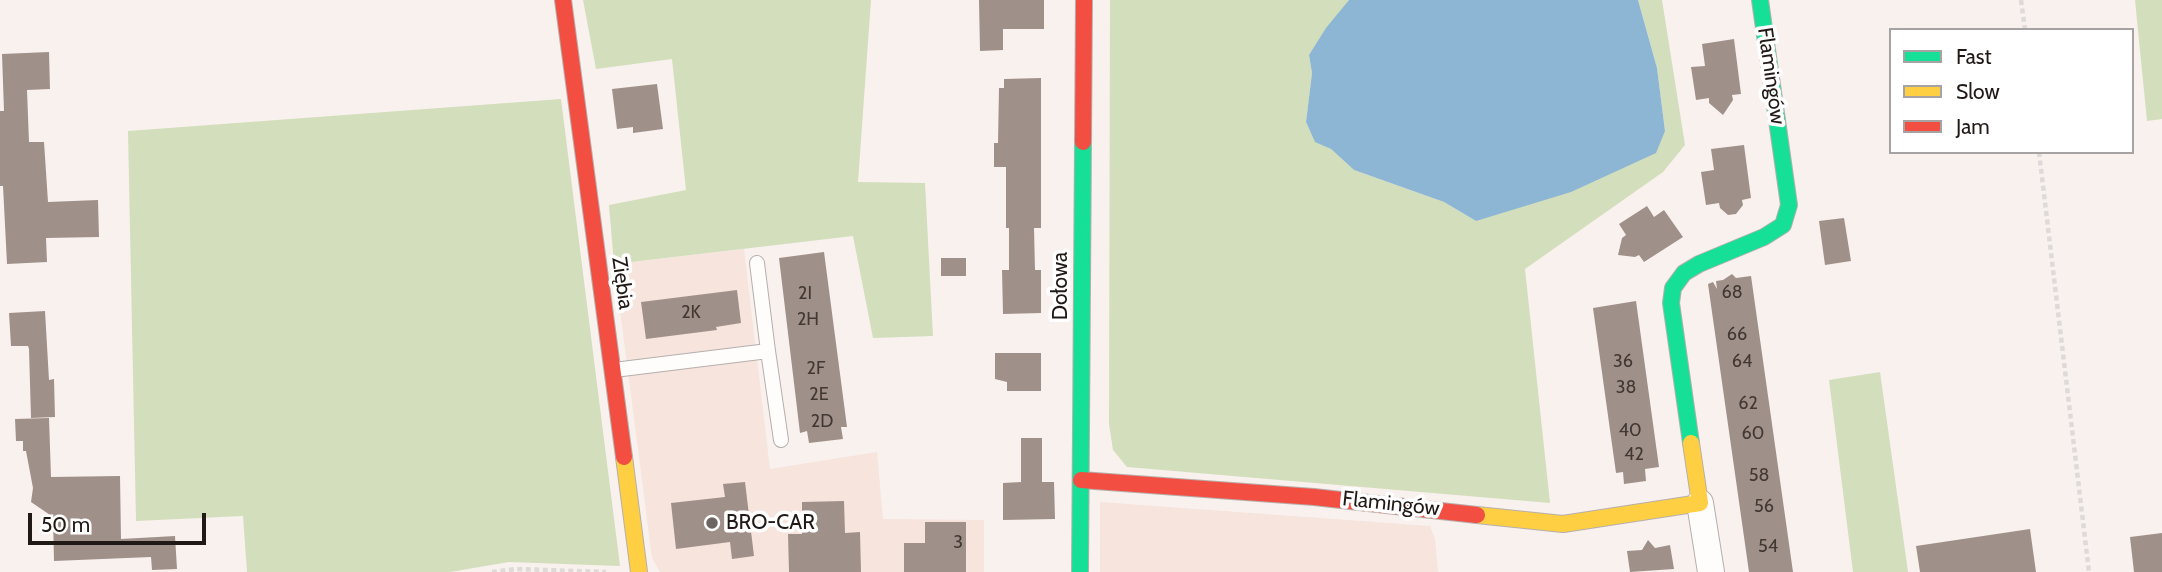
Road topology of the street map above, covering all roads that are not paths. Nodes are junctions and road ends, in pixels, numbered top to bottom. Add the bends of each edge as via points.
1 (563, 0) edge
2 (1084, 0) edge
3 (1760, 0) edge
4 (757, 263) dead end
5 (768, 351) junction
6 (613, 371) junction
7 (781, 440) dead end
8 (1081, 480) junction
9 (1700, 503) junction
10 (639, 572) edge
11 (1080, 572) edge
12 (1711, 572) edge

1 - 6 street, Ziębia
2 - 8 street, Dołowa
3 - 9 street, Flamingów via 1789,205 1783,225 1699,264 1684,273 1674,288 1671,303
4 - 5 lane
5 - 6 lane
5 - 7 lane
6 - 10 street, Ziębia
8 - 9 street, Flamingów via 1314,497 1563,524
8 - 11 street, Dołowa
9 - 12 street, Flamingów

